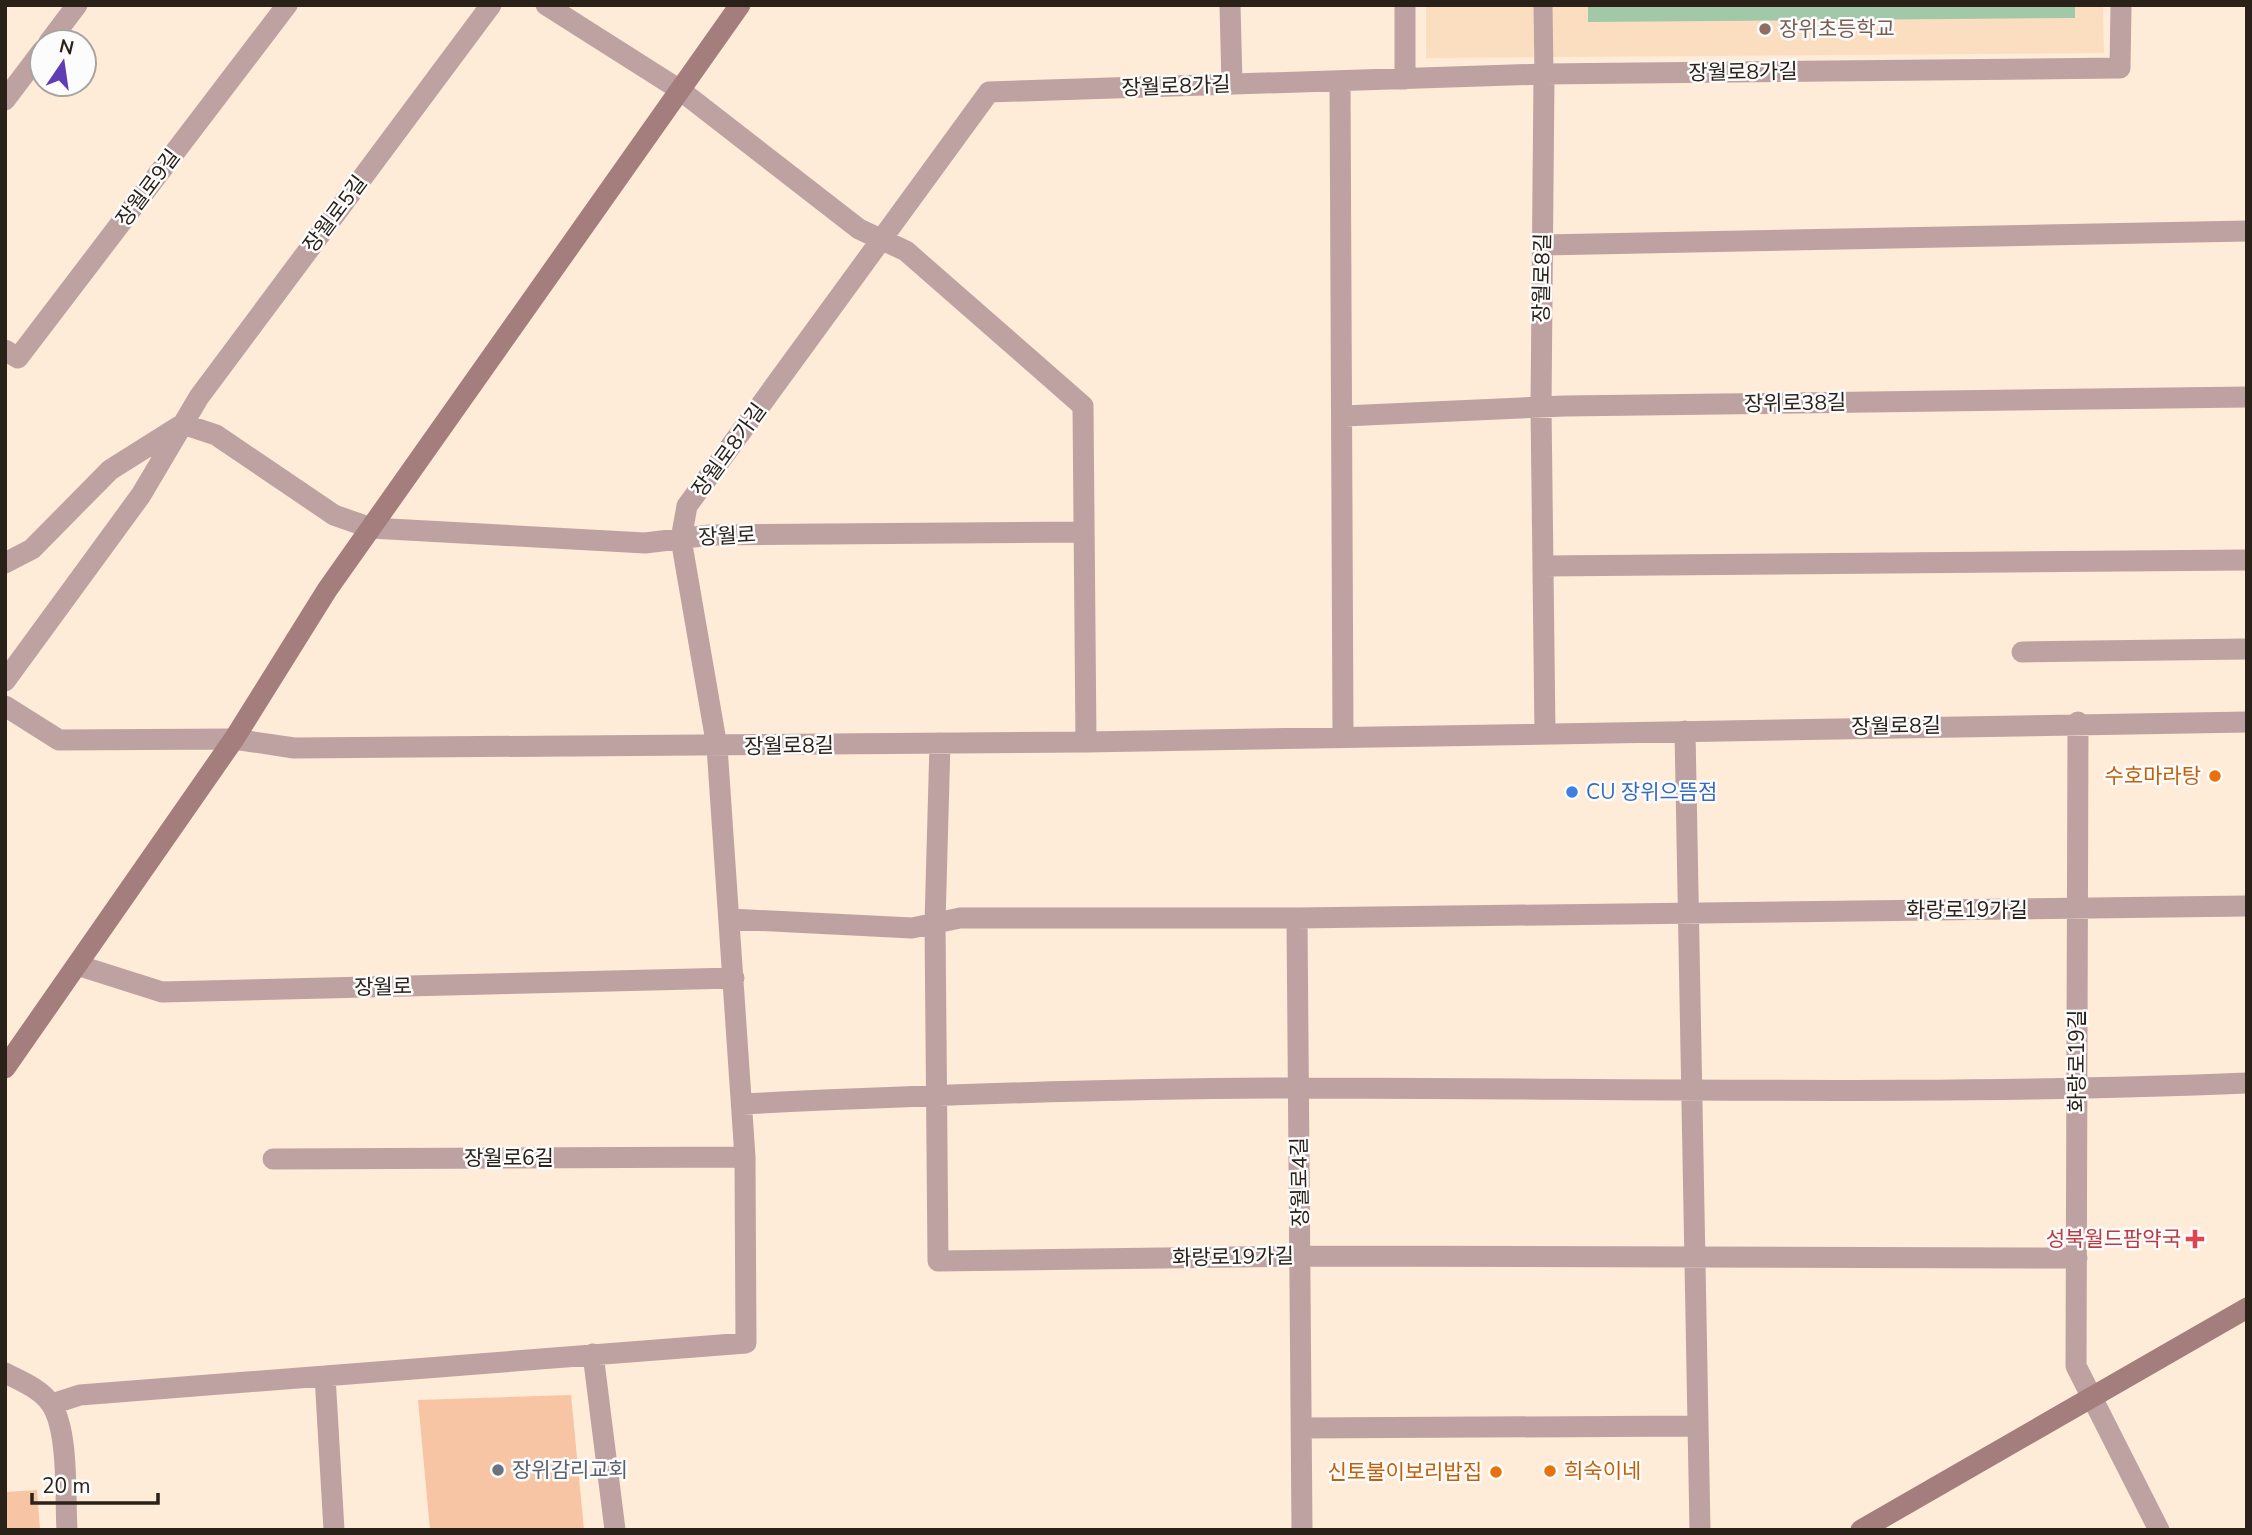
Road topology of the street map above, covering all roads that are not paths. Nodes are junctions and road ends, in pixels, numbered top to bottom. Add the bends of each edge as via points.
1 (76, 5) edge
2 (287, 5) edge
3 (491, 5) edge
4 (546, 5) edge
5 (740, 5) edge
6 (1230, 5) edge
7 (1405, 5) edge
8 (1543, 5) edge
9 (2121, 5) edge
10 (59, 28) edge
11 (28, 70) edge
12 (1544, 74) junction
13 (1405, 79) junction
14 (1339, 81) junction
15 (1232, 84) junction
16 (680, 90) junction
17 (5, 100) edge
18 (2247, 231) edge
19 (882, 240) junction
20 (1543, 244) junction
21 (5, 350) edge
22 (2247, 397) edge
23 (1541, 407) junction
24 (1343, 416) junction
25 (183, 425) junction
26 (371, 528) junction
27 (1084, 532) junction
28 (681, 539) junction
29 (2247, 560) edge
30 (5, 562) edge
31 (1543, 566) junction
32 (2247, 649) edge
33 (2022, 652) dead end
34 (5, 681) edge
35 (5, 706) edge
36 (2078, 722) junction
37 (2247, 722) edge
38 (1685, 731) junction
39 (1545, 733) junction
40 (1343, 737) junction
41 (234, 739) junction
42 (1086, 742) junction
43 (940, 743) junction
44 (717, 747) junction
45 (2247, 906) edge
46 (2077, 909) junction
47 (1688, 911) junction
48 (1297, 918) junction
49 (730, 919) junction
50 (936, 923) junction
51 (77, 965) junction
52 (734, 978) junction
53 (5, 1068) edge
54 (2247, 1083) edge
55 (1299, 1088) junction
56 (2077, 1090) junction
57 (1692, 1092) junction
58 (938, 1095) junction
59 (742, 1104) junction
60 (745, 1157) junction
61 (273, 1159) dead end
62 (1301, 1256) junction
63 (1695, 1258) junction
64 (2077, 1258) junction
65 (2247, 1308) edge
66 (593, 1354) junction
67 (5, 1373) edge
68 (324, 1376) junction
69 (2093, 1396) junction
70 (52, 1404) junction
71 (1698, 1426) junction
72 (1302, 1428) junction
73 (67, 1530) edge
74 (334, 1530) edge
75 (615, 1530) edge
76 (1302, 1530) edge
77 (1700, 1530) edge
78 (1861, 1530) edge
79 (2159, 1530) edge

1 - 10 street
2 - 21 street, 장월로9길 via 18,358
3 - 25 street, 장월로5길 via 199,397
4 - 16 street
5 - 16 street
6 - 15 street
7 - 13 street
8 - 12 lane
9 - 12 street, 장월로8가길 via 2120,68
11 - 17 street
12 - 13 street, 장월로8가길
12 - 20 street, 장월로8길
13 - 14 street, 장월로8가길
14 - 15 street, 장월로8가길
14 - 24 street
15 - 19 street, 장월로8가길 via 989,92
16 - 19 street via 859,229
16 - 26 street
18 - 20 street
19 - 27 street via 906,251 1083,405
19 - 28 street, 장월로8가길 via 687,506
20 - 23 street, 장월로8길
22 - 23 street, 장위로38길
23 - 24 street, 장위로38길
23 - 31 street, 장월로8길
24 - 40 street
25 - 26 street, 장월로 via 216,435 334,515
25 - 30 street, 장월로5길 via 110,470 32,550
25 - 34 street, 장월로5길 via 141,495
26 - 28 street, 장월로 via 645,543
26 - 41 street
27 - 28 street, 장월로 via 709,535
27 - 42 street
28 - 44 street, 장월로8가길
29 - 31 street
31 - 39 street, 장월로8길
32 - 33 street
35 - 41 street via 60,740
36 - 37 street, 장월로8길
36 - 38 street, 장월로8길
36 - 46 street, 화랑로19길
38 - 39 street, 장월로8길
38 - 47 street
39 - 40 street, 장월로8길
40 - 42 street, 장월로8길
41 - 44 street, 장월로8길 via 294,748
41 - 51 street
42 - 43 street, 장월로8길
43 - 44 street, 장월로8길
43 - 50 street, 화랑로19가길
44 - 49 street
45 - 46 street, 화랑로19가길
46 - 47 street, 화랑로19가길
46 - 56 street, 화랑로19길
47 - 48 street, 화랑로19가길
47 - 57 street
48 - 50 street, 화랑로19가길 via 960,918
48 - 55 street, 장월로4길
49 - 50 street, 화랑로19가길 via 912,928
49 - 52 street
50 - 58 street, 화랑로19가길
51 - 52 street, 장월로 via 162,992
51 - 53 street
52 - 59 street
54 - 56 street
55 - 57 street
55 - 58 street
55 - 62 street, 장월로4길
56 - 57 street
56 - 64 street, 화랑로19길
57 - 63 street
58 - 59 street
58 - 62 street, 화랑로19가길 via 938,1261
59 - 60 street
60 - 61 street, 장월로6길
60 - 66 street via 746,1343
62 - 63 street, 화랑로19가길
62 - 72 street, 장월로4길
63 - 64 street, 화랑로19가길
63 - 71 street
64 - 69 street, 화랑로19길 via 2076,1366
65 - 69 street
66 - 68 street
66 - 75 street
67 - 70 street
68 - 70 street via 80,1395
68 - 74 street
69 - 78 street
69 - 79 street, 화랑로19길
70 - 73 street via 61,1435
71 - 72 street
71 - 77 street
72 - 76 street, 장월로4길

